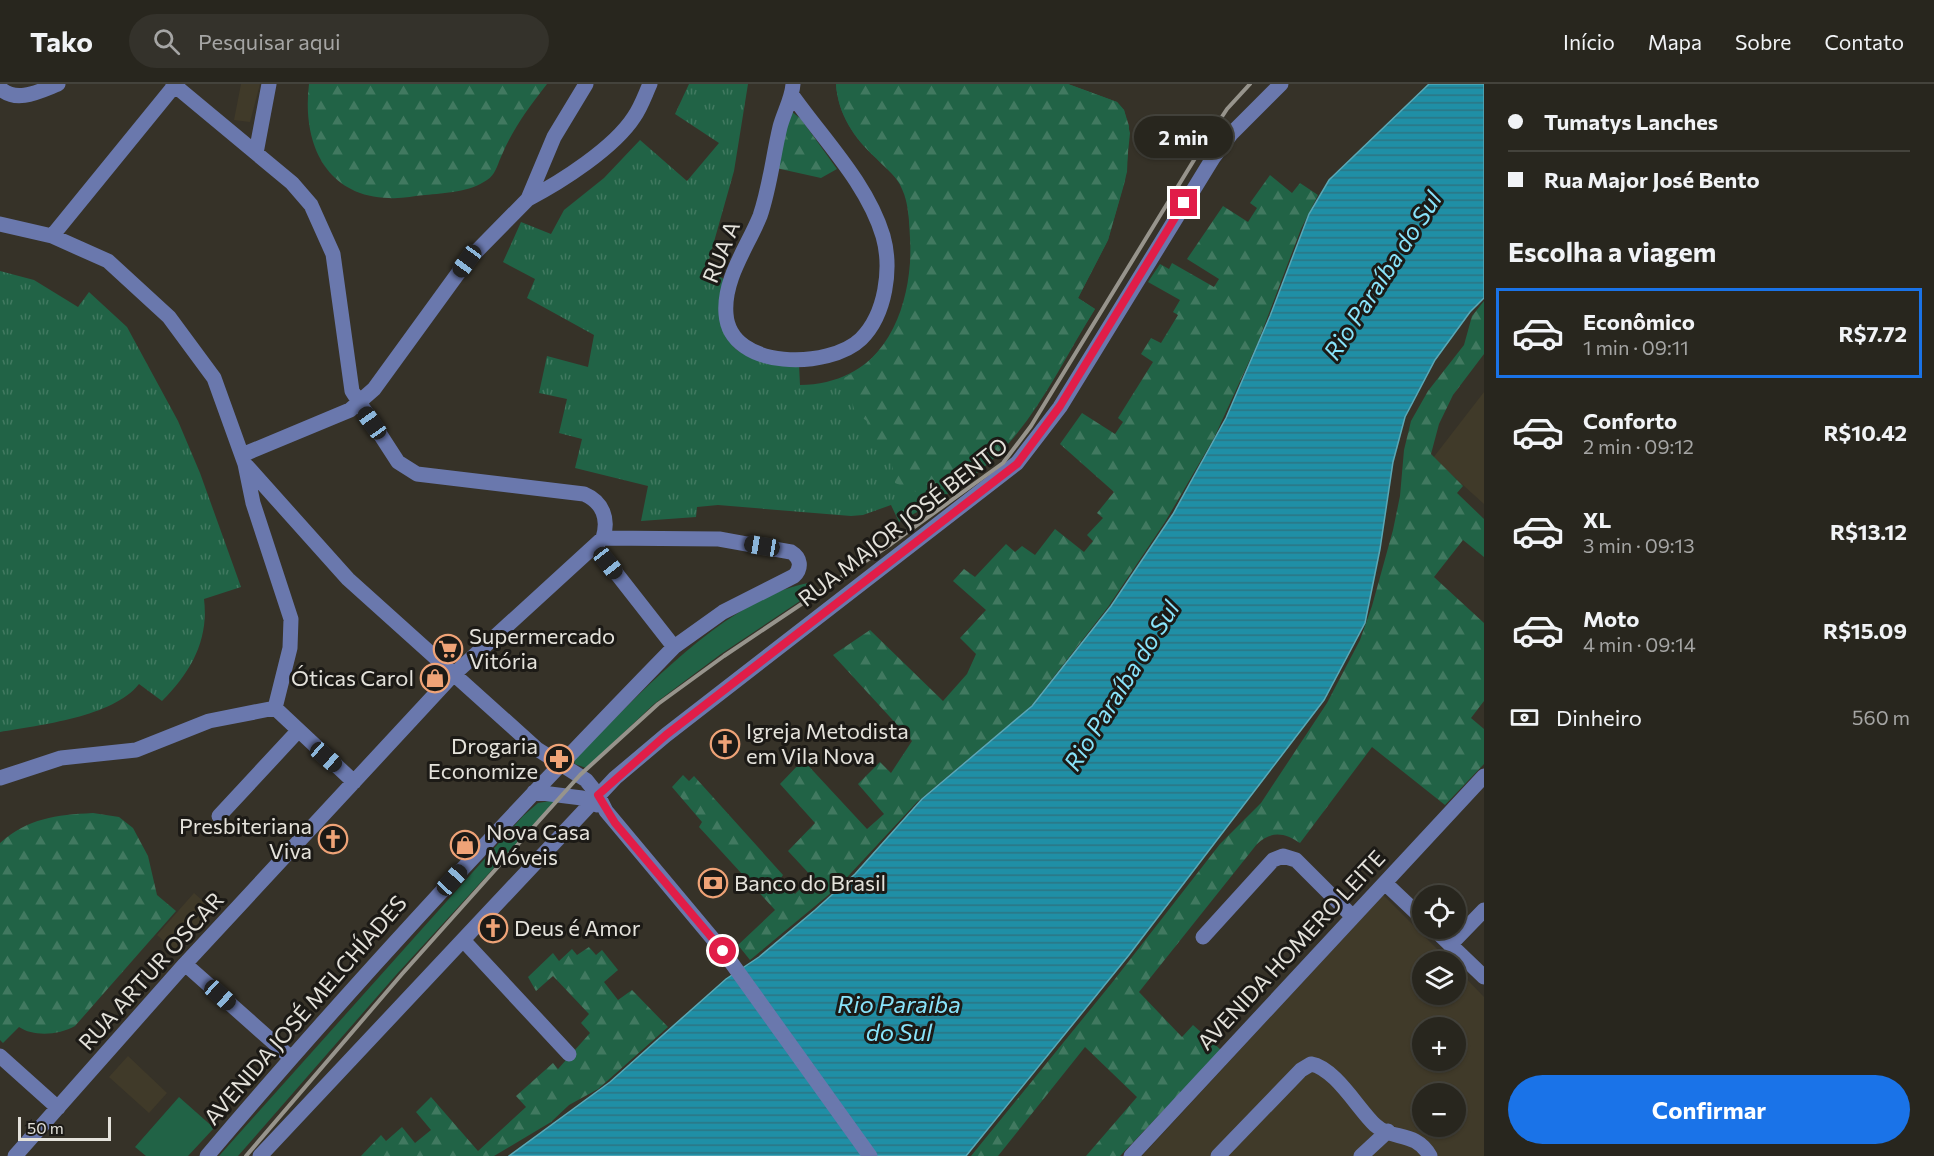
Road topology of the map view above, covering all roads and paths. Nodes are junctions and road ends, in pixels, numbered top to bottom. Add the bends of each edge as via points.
1 (58, 84) edge
2 (269, 84) edge
3 (586, 84) edge
4 (650, 84) edge
5 (1281, 84) edge
6 (181, 86) edge
7 (0, 88) edge
8 (793, 89) edge
9 (256, 153) junction
10 (528, 199) junction
11 (0, 225) edge
12 (52, 236) junction
13 (358, 404) junction
14 (243, 459) junction
15 (599, 542) junction
16 (674, 647) junction
17 (452, 676) junction
18 (275, 708) junction
19 (297, 732) junction
20 (561, 764) junction
21 (1484, 776) edge
22 (0, 778) edge
23 (354, 782) junction
24 (534, 792) junction
25 (595, 798) junction
26 (219, 816) dead end
27 (1385, 883) junction
28 (1412, 909) edge
29 (1484, 910) edge
30 (1353, 917) junction
31 (1203, 938) dead end
32 (1444, 939) edge
33 (463, 940) junction
34 (1450, 945) junction
35 (185, 964) junction
36 (1484, 977) edge
37 (569, 1054) dead end
38 (0, 1056) edge
39 (290, 1057) junction
40 (58, 1108) junction
41 (1388, 1131) junction
42 (15, 1156) edge
43 (207, 1156) edge
44 (260, 1156) edge
45 (870, 1156) edge
46 (1131, 1156) edge
47 (1218, 1156) edge
48 (1361, 1156) edge
49 (1430, 1156) edge

1 - 7 street via 20,96
2 - 9 street
3 - 10 street via 554,137
4 - 10 street via 626,128 567,176
5 - 25 street, RUA MAJOR JOSÉ BENTO via 1213,158 1060,406 1017,464 666,735
6 - 9 street
6 - 12 street
8 - 8 street, RUA A via 760,213 733,276 725,310 731,334 744,348 764,356 808,358 834,353 861,338 879,307 887,262 883,236 864,195
9 - 13 street via 292,183 311,205 326,234 339,282 348,381
10 - 13 street via 467,261 374,389
11 - 12 street
12 - 14 street via 108,261 169,317 214,378
13 - 14 street
13 - 15 street via 405,469 431,476 584,494 595,500 606,520
14 - 17 street via 348,579
14 - 18 street via 253,503 291,619 290,648
15 - 16 street
15 - 16 street, AVENIDA JOSÉ MELCHÍADES via 719,538 783,550 798,558 800,567 794,576 723,612
15 - 17 street, RUA ARTUR OSCAR
16 - 20 street, AVENIDA JOSÉ MELCHÍADES
17 - 20 street via 537,749
17 - 23 street, RUA ARTUR OSCAR
18 - 19 street
18 - 22 street via 209,721 136,750 61,758
19 - 23 street
19 - 26 street
20 - 24 street, AVENIDA JOSÉ MELCHÍADES
20 - 25 street via 580,775
21 - 27 street, AVENIDA HOMERO LEITE
23 - 35 street, RUA ARTUR OSCAR
24 - 25 street
24 - 39 street, AVENIDA JOSÉ MELCHÍADES
25 - 33 street, RUA MAJOR JOSÉ BENTO
25 - 45 street via 723,951
27 - 28 street
27 - 30 street, AVENIDA HOMERO LEITE
29 - 34 street
30 - 31 street via 1296,860 1283,856 1273,860
30 - 46 street, AVENIDA HOMERO LEITE
32 - 34 street
33 - 37 street
33 - 44 street, RUA MAJOR JOSÉ BENTO
34 - 36 street
35 - 39 street
35 - 40 street, RUA ARTUR OSCAR
38 - 40 street
39 - 43 street, AVENIDA JOSÉ MELCHÍADES
40 - 42 street, RUA ARTUR OSCAR
41 - 47 street via 1374,1124 1329,1074 1309,1065
41 - 48 street
41 - 49 street via 1414,1140

